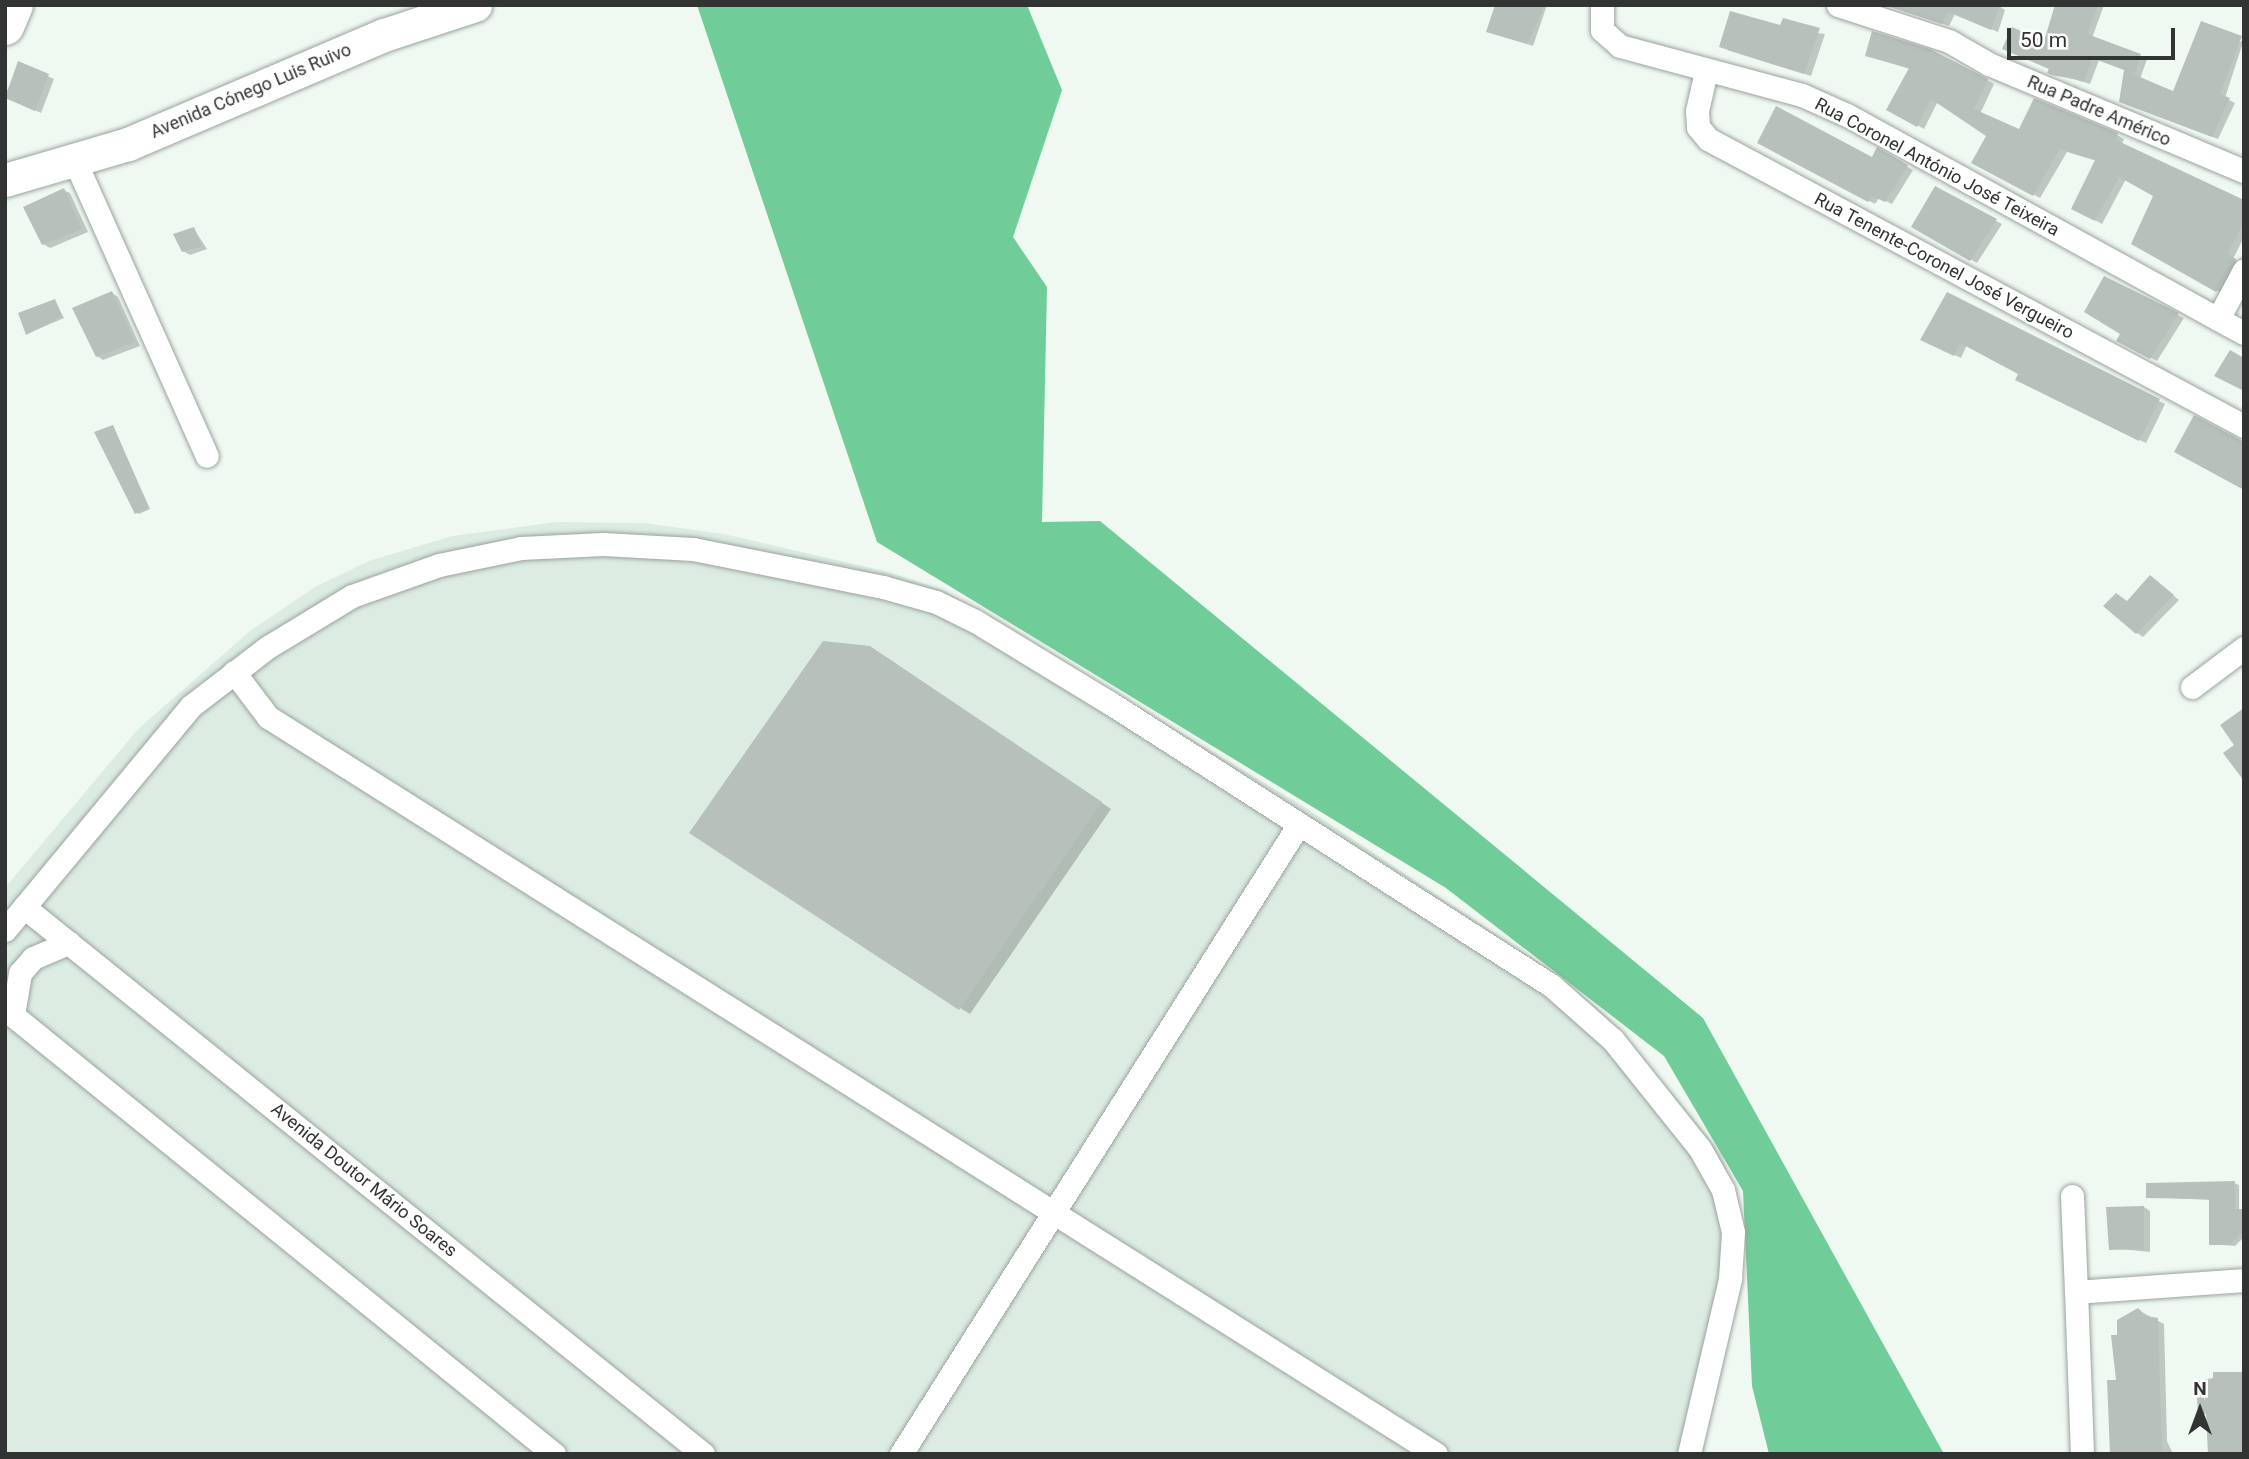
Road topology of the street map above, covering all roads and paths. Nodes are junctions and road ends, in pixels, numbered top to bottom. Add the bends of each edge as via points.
1 (14, 5) edge
2 (475, 5) edge
3 (1602, 5) edge
4 (1838, 5) edge
5 (5, 26) edge
6 (1706, 71) junction
7 (74, 159) junction
8 (2244, 171) edge
9 (12, 181) edge
10 (2244, 270) edge
11 (2218, 320) junction
12 (2244, 333) edge
13 (2244, 426) edge
14 (206, 456) dead end
15 (2244, 648) edge
16 (234, 672) junction
17 (2192, 687) dead end
18 (1299, 824) junction
19 (24, 908) junction
20 (5, 930) edge
21 (69, 943) junction
22 (9, 1012) edge
23 (2072, 1196) dead end
24 (1053, 1213) junction
25 (2244, 1280) edge
26 (2076, 1292) junction
27 (554, 1454) edge
28 (703, 1454) edge
29 (901, 1454) edge
30 (1436, 1454) edge
31 (1689, 1454) edge
32 (2082, 1454) edge

1 - 5 main road
2 - 7 street, Avenida Cónego Luis Ruivo via 384,35 128,144
3 - 6 street, Rua Coronel António José Teixeira via 1602,30 1620,46
4 - 8 street, Rua Padre Américo via 1949,41 1989,64
6 - 11 street, Rua Coronel António José Teixeira via 1802,95 1847,115
6 - 13 street, Rua Tenente-Coronel José Vergueiro via 1697,111 1698,127 1708,139
7 - 9 street, Avenida Cónego Luis Ruivo
7 - 14 street
10 - 11 street
11 - 12 street, Rua Coronel António José Teixeira
15 - 17 street
16 - 18 street via 352,596 439,565 521,548 603,544 693,549 936,602 975,621
16 - 19 street via 191,706 148,752
16 - 24 street via 268,717
18 - 24 street
18 - 31 street via 1585,1010 1700,1149 1723,1190 1733,1232 1730,1279
19 - 20 street
19 - 21 street, Avenida Doutor Mário Soares
21 - 22 street via 33,958 20,973
21 - 28 street, Avenida Doutor Mário Soares
22 - 27 street
23 - 26 street
24 - 29 street
24 - 30 street
25 - 26 street
26 - 32 street

